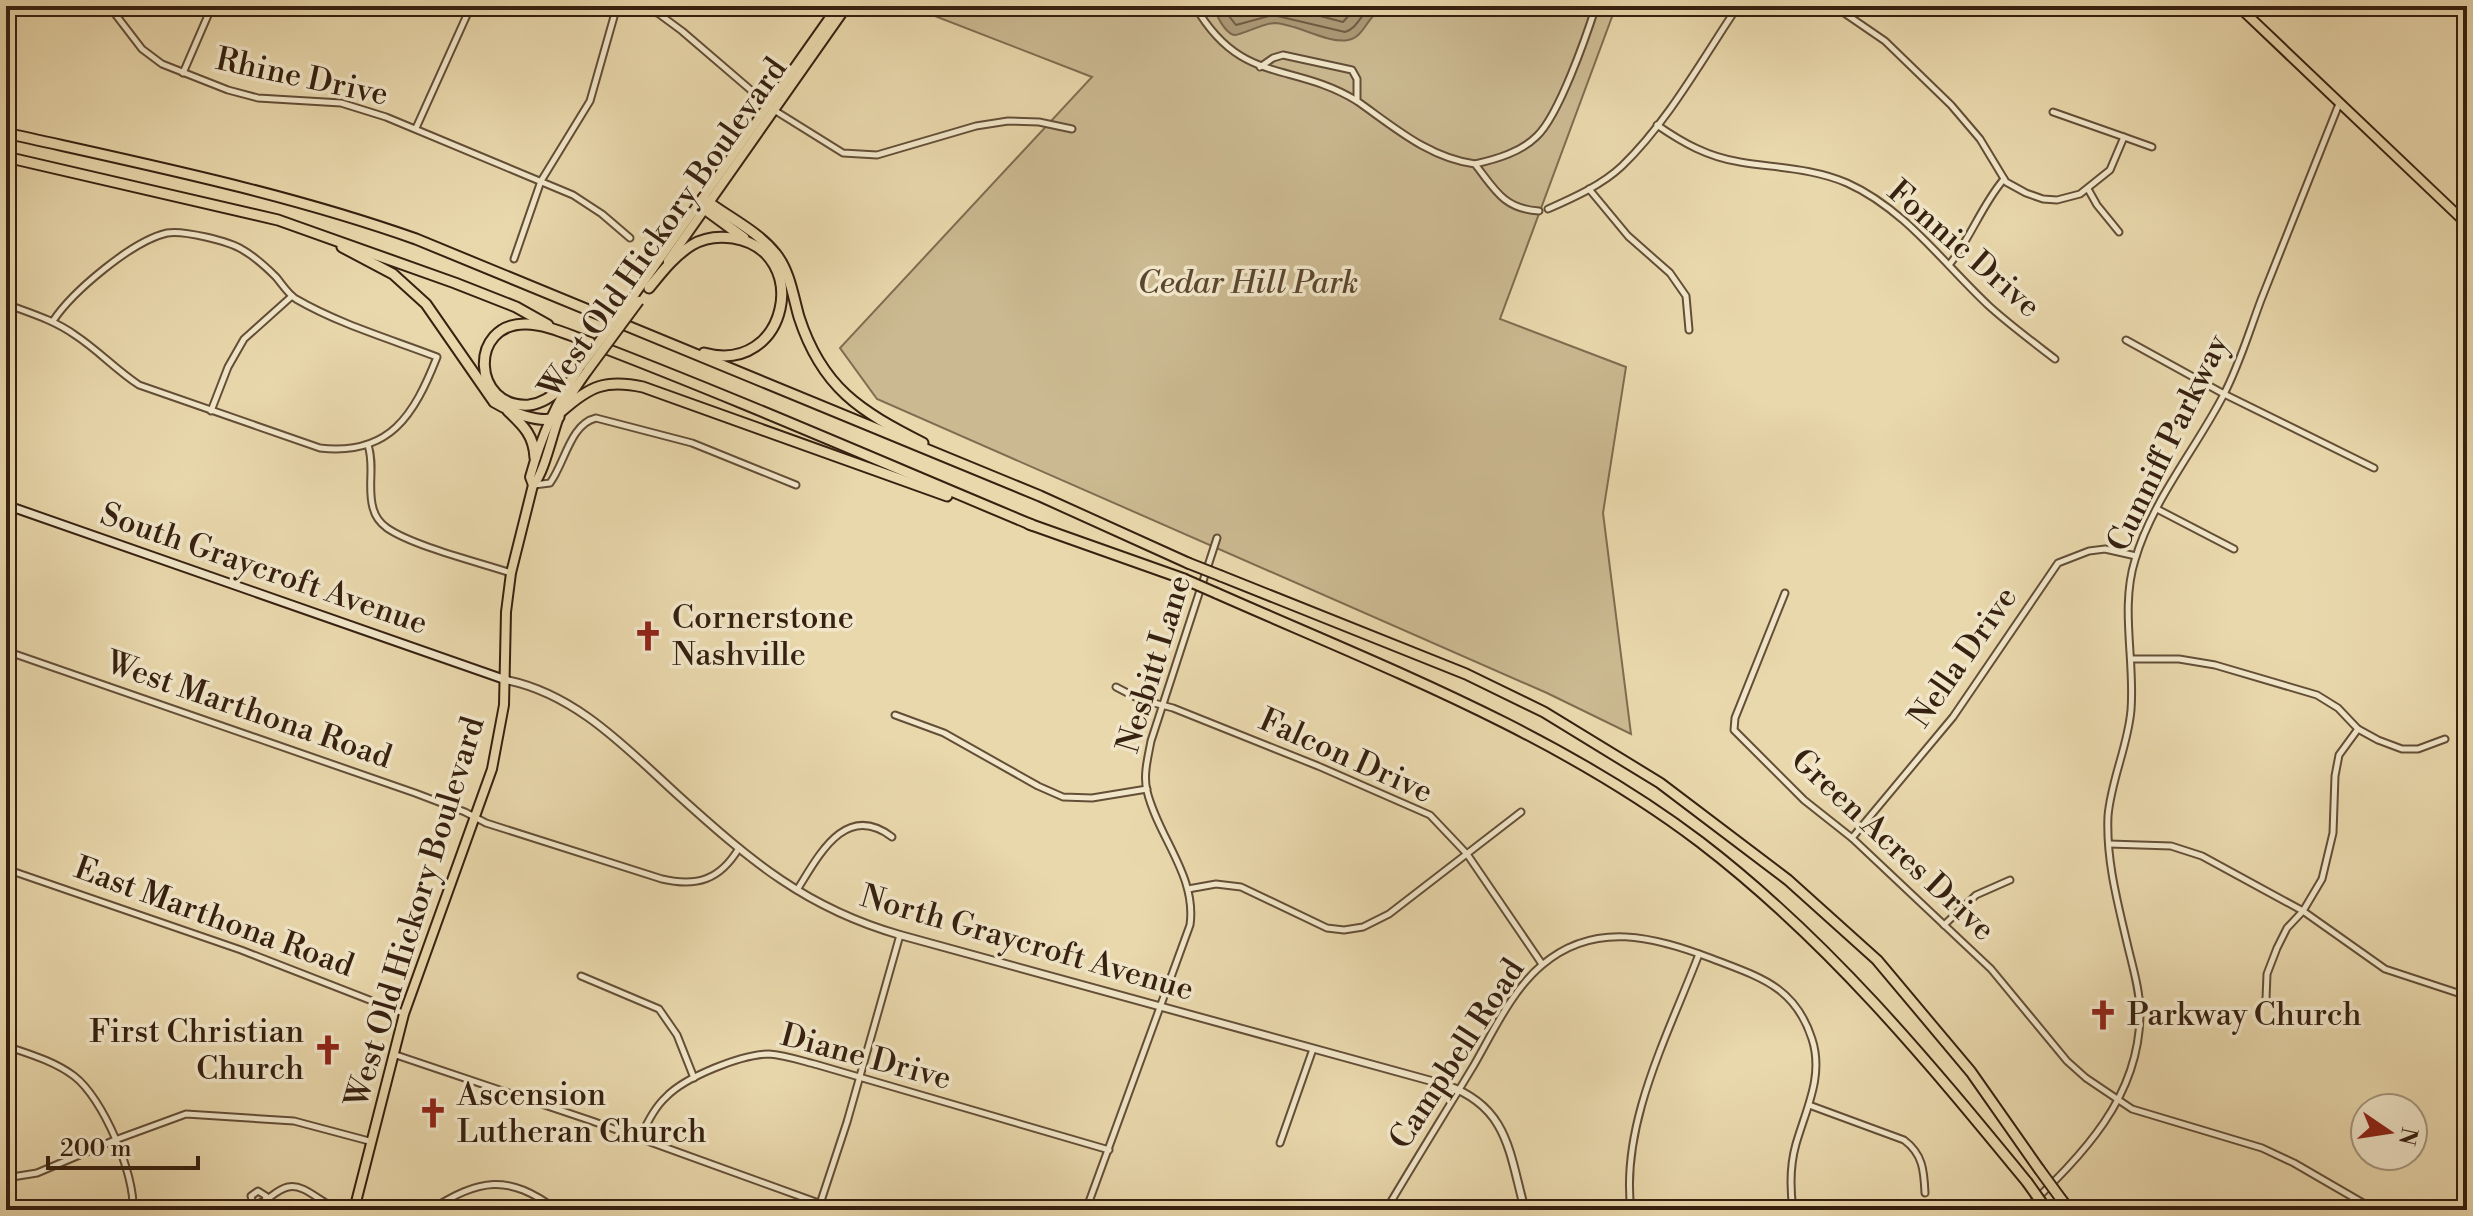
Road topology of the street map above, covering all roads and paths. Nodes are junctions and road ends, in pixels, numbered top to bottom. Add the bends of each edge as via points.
1 (109, 6) edge
2 (212, 6) edge
3 (471, 6) edge
4 (617, 6) edge
5 (641, 6) edge
6 (838, 6) edge
7 (847, 6) edge
8 (1197, 6) edge
9 (1596, 6) edge
10 (1738, 6) edge
11 (1834, 6) edge
12 (2238, 6) edge
13 (1260, 67) junction
14 (183, 73) junction
15 (1357, 101) junction
16 (2339, 103) junction
17 (772, 108) junction
18 (2053, 112) dead end
19 (1657, 125) junction
20 (416, 128) junction
21 (1072, 129) dead end
22 (6, 133) edge
23 (2124, 137) junction
24 (2152, 147) dead end
25 (6, 157) edge
26 (1475, 164) junction
27 (2004, 179) junction
28 (541, 181) junction
29 (1589, 189) junction
30 (2088, 189) junction
31 (704, 204) junction
32 (1548, 209) dead end
33 (1539, 211) dead end
34 (2466, 221) edge
35 (2119, 232) dead end
36 (318, 234) junction
37 (630, 238) dead end
38 (759, 249) junction
39 (514, 259) dead end
40 (1949, 265) junction
41 (649, 288) junction
42 (292, 296) junction
43 (635, 300) junction
44 (6, 304) edge
45 (53, 321) junction
46 (636, 329) junction
47 (558, 330) junction
48 (1689, 330) dead end
49 (2126, 340) dead end
50 (2055, 359) dead end
51 (584, 368) junction
52 (570, 382) junction
53 (2224, 394) junction
54 (506, 408) junction
55 (211, 411) junction
56 (560, 414) junction
57 (547, 422) junction
58 (368, 445) junction
59 (535, 458) junction
60 (2374, 468) dead end
61 (980, 472) junction
62 (533, 485) junction
63 (796, 485) dead end
64 (6, 505) edge
65 (2157, 509) junction
66 (1032, 525) junction
67 (1217, 538) dead end
68 (2234, 549) dead end
69 (2136, 556) junction
70 (511, 573) junction
71 (1785, 593) dead end
72 (6, 651) edge
73 (2132, 659) junction
74 (506, 680) junction
75 (1116, 687) dead end
76 (1162, 707) junction
77 (895, 715) dead end
78 (2358, 729) junction
79 (2445, 739) dead end
80 (1147, 789) junction
81 (1521, 812) dead end
82 (476, 818) junction
83 (892, 837) dead end
84 (1852, 838) junction
85 (2109, 844) junction
86 (739, 848) junction
87 (1467, 854) junction
88 (6, 869) edge
89 (2010, 880) dead end
90 (1188, 889) junction
91 (796, 891) junction
92 (2303, 911) junction
93 (1944, 925) junction
94 (900, 935) junction
95 (1699, 954) junction
96 (1542, 964) junction
97 (581, 976) dead end
98 (2467, 996) edge
99 (2266, 999) dead end
100 (1162, 1007) junction
101 (404, 1014) junction
102 (6, 1046) edge
103 (1313, 1049) junction
104 (392, 1054) junction
105 (694, 1078) junction
106 (860, 1078) junction
107 (1459, 1090) junction
108 (2119, 1100) junction
109 (1809, 1105) junction
110 (639, 1139) junction
111 (115, 1140) junction
112 (369, 1141) junction
113 (1280, 1143) dead end
114 (1109, 1150) junction
115 (6, 1178) edge
116 (1925, 1193) dead end
117 (265, 1202) dead end
118 (819, 1207) edge
119 (133, 1210) edge
120 (343, 1210) edge
121 (356, 1210) edge
122 (387, 1210) edge
123 (430, 1210) edge
124 (557, 1210) edge
125 (838, 1210) edge
126 (1086, 1210) edge
127 (1386, 1210) edge
128 (1525, 1210) edge
129 (1631, 1210) edge
130 (1793, 1210) edge
131 (2025, 1210) edge
132 (2047, 1210) edge
133 (2070, 1210) edge
134 (2375, 1210) edge

1 - 14 street, Rhine Drive via 142,49
2 - 14 street
3 - 20 street
4 - 28 street via 590,101
5 - 17 street via 669,21
6 - 17 main road, West Old Hickory Boulevard
7 - 17 main road, West Old Hickory Boulevard
8 - 13 street via 1212,31
9 - 26 street via 1544,129 1522,148
10 - 19 street
11 - 27 street via 1885,41 1951,105
12 - 16 main road
13 - 15 street
13 - 15 street via 1283,55 1352,70
14 - 20 street, Rhine Drive via 258,98 341,103
15 - 26 street via 1431,152
16 - 34 main road
16 - 53 street, Cunniff Parkway
17 - 21 street via 829,147 860,156 993,123 1039,122
17 - 31 main road, West Old Hickory Boulevard
18 - 23 street
19 - 29 street via 1621,167
19 - 40 street, Fonnic Drive via 1706,153 1805,170 1848,184 1888,209
20 - 28 street, Rhine Drive
22 - 46 highway via 349,215
23 - 24 street
23 - 30 street via 2110,170
25 - 36 highway via 243,211
26 - 33 street via 1510,204
27 - 30 street via 2043,199 2069,198
27 - 40 street
28 - 37 street, Rhine Drive via 573,195
28 - 39 street
29 - 32 street
29 - 48 street via 1628,236 1670,273 1686,296
30 - 35 street
31 - 38 highway
31 - 41 main road, West Old Hickory Boulevard
31 - 43 main road, West Old Hickory Boulevard
31 - 61 highway via 764,241 777,255 813,351 844,394 876,419
36 - 47 highway via 491,297
36 - 54 highway via 409,288 437,318 484,390
38 - 41 highway via 732,238 703,240 673,259
38 - 46 highway via 774,265 782,296 775,326 752,349 734,356 708,354
40 - 50 street, Fonnic Drive via 1990,307
41 - 43 main road, West Old Hickory Boulevard
42 - 45 street via 266,267 235,245 169,233 148,240 93,279 71,296
42 - 55 street via 244,339
42 - 58 street via 437,357 410,413
43 - 51 main road, West Old Hickory Boulevard, bridge
44 - 45 street
45 - 55 street via 139,385
46 - 61 highway
47 - 52 highway via 530,324 504,329 486,350 485,374 495,392 521,405 546,399
47 - 66 highway
49 - 53 street
51 - 52 main road, West Old Hickory Boulevard
51 - 56 main road, West Old Hickory Boulevard
52 - 57 main road, West Old Hickory Boulevard
53 - 60 street
53 - 65 street, Cunniff Parkway
54 - 57 highway
54 - 59 highway via 528,430
55 - 58 street via 320,448 342,451
56 - 57 highway
56 - 62 main road, West Old Hickory Boulevard
56 - 66 highway via 597,387 619,382 643,387
57 - 59 main road, West Old Hickory Boulevard
58 - 70 street via 372,502 385,527
59 - 62 main road, West Old Hickory Boulevard
61 - 133 highway, bridge via 1188,563 1466,674 1544,712 1660,783 1788,880 1877,960 1971,1072
62 - 63 street via 550,483 579,428 596,418 692,443
62 - 70 main road, West Old Hickory Boulevard
64 - 74 main road, South Graycroft Avenue
65 - 68 street
65 - 69 street, Cunniff Parkway
66 - 132 highway, bridge via 1184,579 1460,701 1608,781 1701,843 1777,905 1897,1025
67 - 76 street, Nesbitt Lane
69 - 73 street, Cunniff Parkway via 2128,583
69 - 84 street, Nella Drive via 2105,549 2058,563 1953,717
70 - 74 main road, West Old Hickory Boulevard
71 - 84 street, Green Acres Drive via 1734,730 1804,800
72 - 82 street, West Marthona Road
73 - 78 street via 2215,665 2317,695
73 - 85 street, Cunniff Parkway via 2130,714 2113,785
74 - 82 main road, West Old Hickory Boulevard via 502,727
74 - 86 street, North Graycroft Avenue via 541,690 590,718
75 - 76 street, Falcon Drive
76 - 80 street, Nesbitt Lane via 1149,753
76 - 87 street, Falcon Drive via 1414,807 1430,815
77 - 80 street via 944,733 1063,797
78 - 79 street via 2402,749
78 - 92 street via 2339,755 2330,852
80 - 90 street, Nesbitt Lane
81 - 87 street
82 - 86 street, West Marthona Road via 687,883 714,875
82 - 101 main road, West Old Hickory Boulevard
83 - 91 street via 866,827 837,834
84 - 93 street, Green Acres Drive
85 - 92 street via 2171,846 2202,856
85 - 108 street, Cunniff Parkway via 2140,1011
86 - 91 street, North Graycroft Avenue
87 - 90 street via 1380,920 1349,930 1322,926 1241,887
87 - 96 street, Falcon Drive
88 - 101 street, East Marthona Road via 241,950
89 - 93 street via 1976,895
90 - 100 street, Nesbitt Lane via 1190,925
91 - 94 street, North Graycroft Avenue via 851,919
92 - 98 street via 2385,969
92 - 99 street via 2277,948 2267,974
93 - 108 street, Green Acres Drive via 1991,969 2067,1061
94 - 100 street, North Graycroft Avenue
94 - 106 street
95 - 96 street, Campbell Road via 1656,939 1624,936 1590,941
95 - 109 street, Campbell Road via 1769,981 1787,995 1811,1037 1816,1066
95 - 129 street via 1635,1126 1628,1165
96 - 107 street, Campbell Road via 1515,996
97 - 105 street via 659,1009 677,1035
100 - 103 street, North Graycroft Avenue
100 - 114 street, Nesbitt Lane
101 - 104 main road, West Old Hickory Boulevard
102 - 111 street via 53,1063 81,1081
103 - 107 street, North Graycroft Avenue
103 - 113 street
104 - 110 street
104 - 112 main road, West Old Hickory Boulevard
105 - 106 street, Diane Drive via 748,1057 773,1054
105 - 110 street, Diane Drive via 668,1094
106 - 114 street, Diane Drive
106 - 118 street
107 - 127 street, Campbell Road
107 - 128 street, North Graycroft Avenue via 1482,1102 1496,1119
108 - 131 street, Cunniff Parkway via 2077,1160
108 - 134 street via 2132,1109 2262,1148
109 - 116 street via 1914,1147 1924,1171
109 - 130 street via 1792,1163
110 - 118 street
111 - 112 street via 186,1114 294,1121
111 - 115 street via 37,1173
111 - 119 street via 129,1176
112 - 121 main road, West Old Hickory Boulevard
114 - 126 street, Nesbitt Lane
117 - 120 street via 289,1187
118 - 125 street
121 - 122 street via 365,1205
123 - 124 street via 463,1191 495,1184 522,1189

